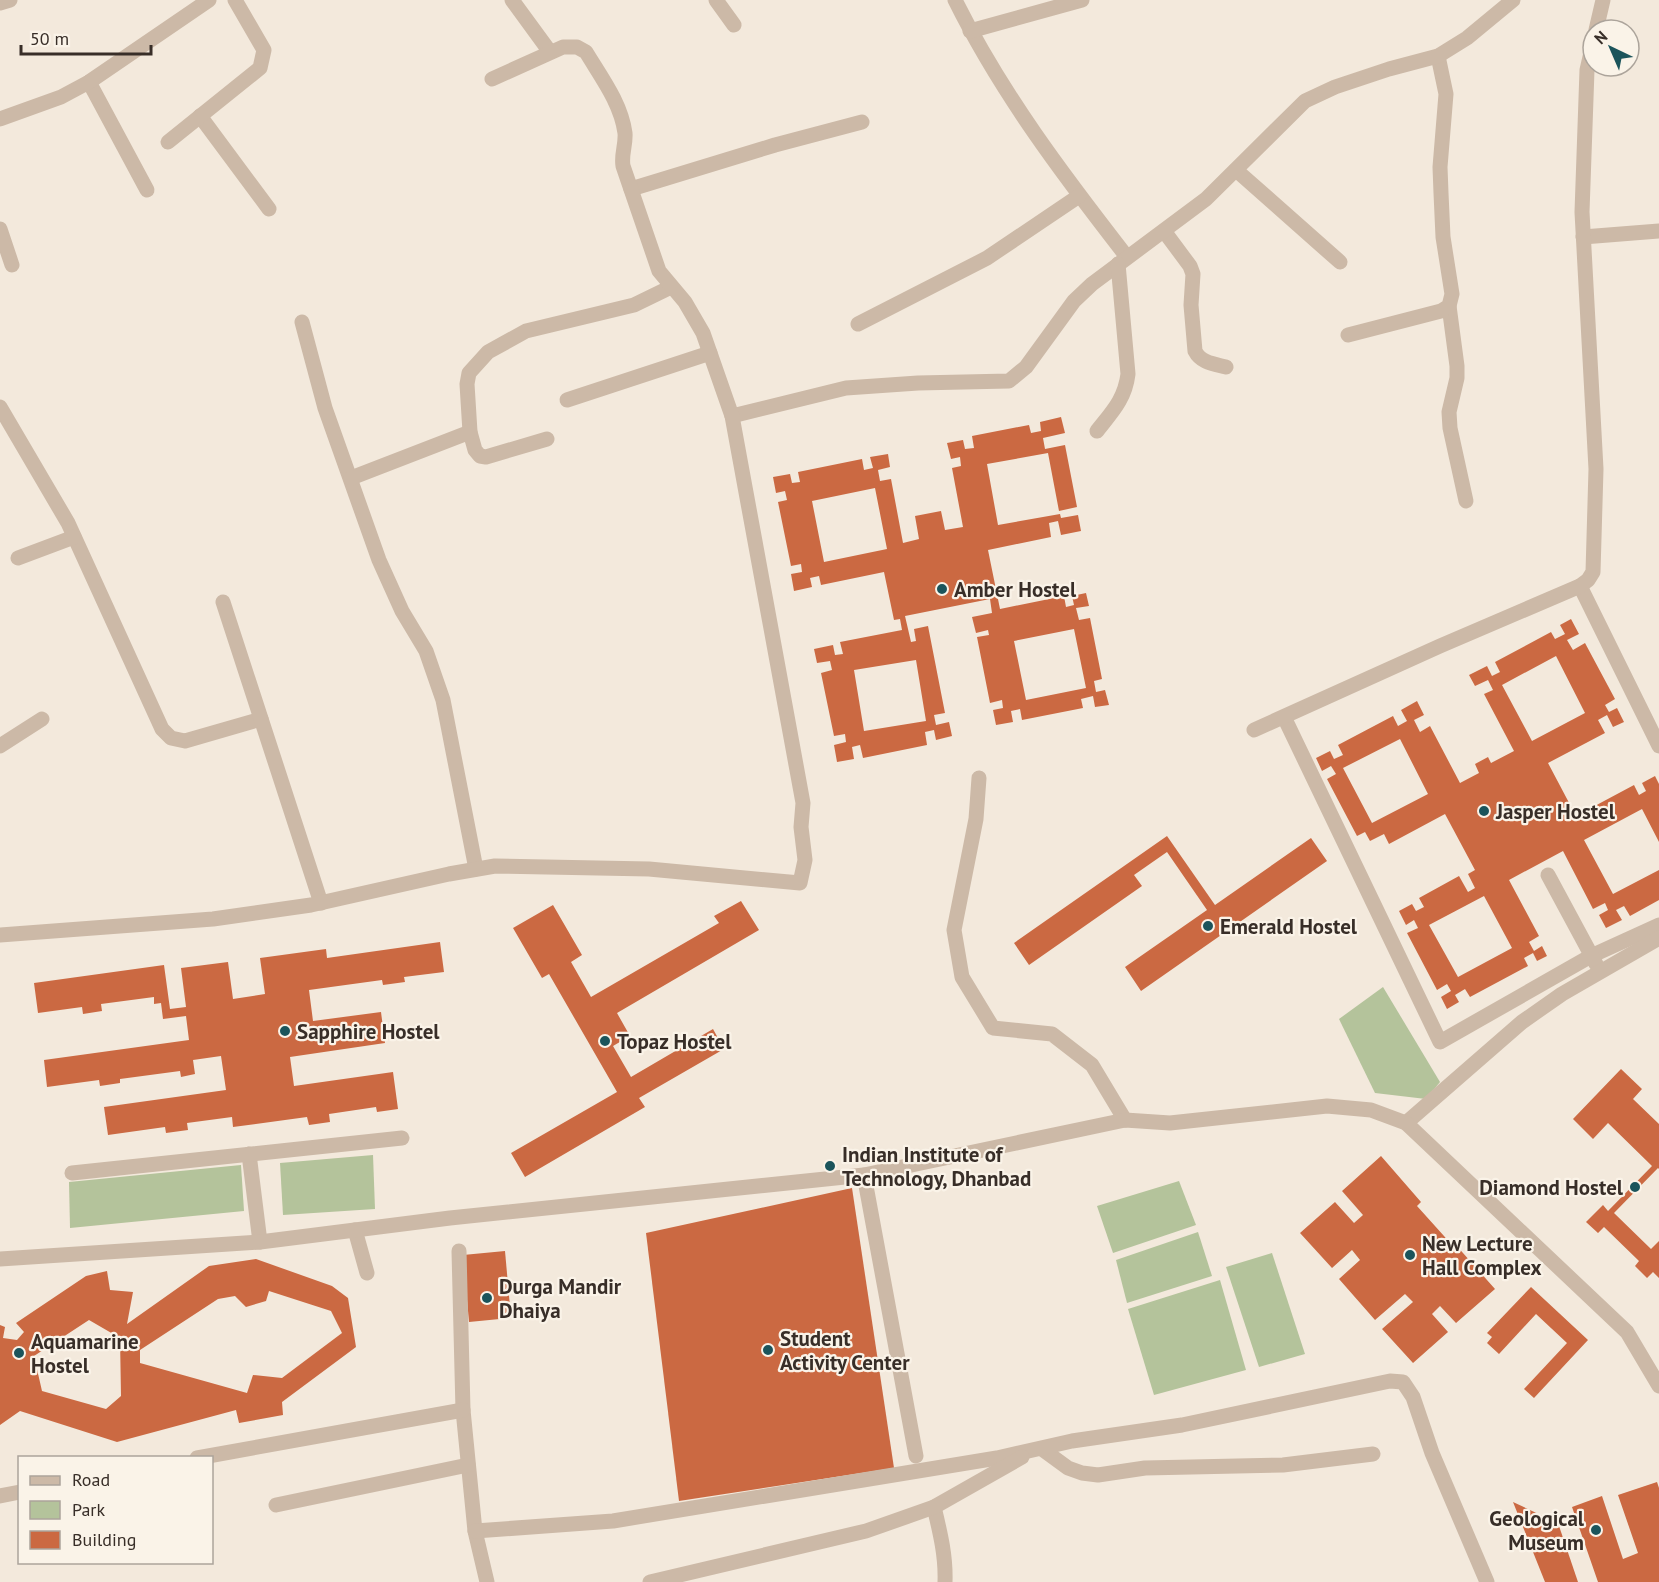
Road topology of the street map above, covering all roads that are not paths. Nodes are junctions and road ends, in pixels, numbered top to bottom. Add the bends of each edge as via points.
1 (10, 0) edge
2 (209, 0) edge
3 (235, 0) edge
4 (512, 0) edge
5 (716, 0) edge
6 (955, 0) edge
7 (1082, 0) edge
8 (1513, 0) edge
9 (1602, 0) edge
10 (0, 3) edge
11 (1598, 18) edge
12 (734, 24) dead end
13 (970, 31) junction
14 (550, 52) junction
15 (1438, 56) junction
16 (1587, 78) edge
17 (492, 79) dead end
18 (89, 81) junction
19 (200, 116) junction
20 (0, 119) edge
21 (862, 122) dead end
22 (168, 142) dead end
23 (1236, 170) junction
24 (631, 189) junction
25 (147, 190) dead end
26 (1079, 196) junction
27 (269, 209) dead end
28 (0, 229) edge
29 (1164, 231) junction
30 (1659, 231) edge
31 (1583, 237) junction
32 (1122, 260) junction
33 (1340, 262) dead end
34 (12, 265) dead end
35 (671, 287) junction
36 (1449, 306) junction
37 (302, 322) dead end
38 (858, 324) dead end
39 (1348, 336) dead end
40 (710, 353) junction
41 (1226, 367) dead end
42 (567, 400) dead end
43 (0, 407) edge
44 (732, 416) junction
45 (1097, 431) dead end
46 (470, 432) junction
47 (548, 439) dead end
48 (351, 478) junction
49 (1466, 501) dead end
50 (74, 537) junction
51 (18, 558) dead end
52 (1580, 586) junction
53 (222, 602) dead end
54 (1284, 717) junction
55 (42, 719) dead end
56 (261, 719) junction
57 (1254, 730) dead end
58 (0, 746) edge
59 (1659, 746) edge
60 (979, 778) dead end
61 (476, 869) junction
62 (1548, 875) dead end
63 (321, 903) junction
64 (1659, 925) edge
65 (0, 935) edge
66 (1659, 938) edge
67 (1591, 956) junction
68 (1600, 972) junction
69 (1125, 1120) junction
70 (1406, 1123) junction
71 (402, 1138) dead end
72 (249, 1154) junction
73 (72, 1173) dead end
74 (864, 1175) junction
75 (355, 1230) junction
76 (260, 1242) junction
77 (459, 1251) dead end
78 (0, 1258) edge
79 (367, 1273) dead end
80 (1652, 1362) edge
81 (1659, 1386) edge
82 (463, 1410) junction
83 (1037, 1450) junction
84 (1373, 1454) dead end
85 (208, 1456) edge
86 (916, 1456) dead end
87 (468, 1465) junction
88 (18, 1492) edge
89 (0, 1496) edge
90 (276, 1505) dead end
91 (934, 1507) junction
92 (475, 1531) junction
93 (487, 1582) edge
94 (650, 1582) edge
95 (945, 1582) edge
96 (1487, 1582) edge

1 - 10 street
2 - 18 street
3 - 19 street via 264,50 263,59 260,68
4 - 14 street
5 - 12 street
6 - 13 street
7 - 13 street
8 - 15 street
9 - 11 street
13 - 26 street
14 - 17 street
14 - 24 street via 563,47 586,52 619,109 626,143 622,155
15 - 23 street via 1335,87 1305,101
15 - 36 street via 1446,94 1440,167 1443,237 1452,294
16 - 31 street
18 - 20 street
18 - 25 street
19 - 22 street
19 - 27 street
21 - 24 street
23 - 29 street
23 - 33 street
24 - 35 street via 659,271
26 - 32 street
26 - 38 street via 987,258
28 - 34 street
29 - 32 street
29 - 41 street via 1193,274 1191,305 1198,358
30 - 31 street
31 - 52 street via 1596,469 1593,572
32 - 44 street via 1074,301 1026,367 1009,381 846,388
32 - 45 street via 1126,389
35 - 40 street via 703,333
35 - 46 street via 634,305 526,331 488,352 469,373
36 - 39 street
36 - 49 street via 1457,372 1450,428
37 - 48 street via 325,408
40 - 42 street
40 - 44 street
43 - 50 street
44 - 61 street via 803,803 805,860 800,883 649,869
46 - 47 street via 480,456
46 - 48 street
48 - 61 street via 379,560 426,651 443,699
50 - 51 street
50 - 56 street via 162,729 171,738 185,741
52 - 54 street
52 - 59 street
53 - 56 street
54 - 57 street
54 - 67 street via 1440,1042
55 - 58 street
56 - 63 street
60 - 69 street via 976,819 954,930 962,977 993,1028 1052,1034 1092,1065
61 - 63 street
62 - 67 street
63 - 65 street via 213,919
64 - 67 street
66 - 68 street
67 - 68 street
68 - 70 street via 1522,1023
69 - 70 street via 1170,1123 1327,1106 1371,1110
69 - 74 street
70 - 80 street via 1627,1332
71 - 72 street
72 - 73 street
72 - 76 street
74 - 75 street
74 - 86 street
75 - 76 street
75 - 79 street
76 - 78 street
77 - 82 street
80 - 81 street
82 - 85 street
82 - 87 street
83 - 84 street via 1068,1468 1098,1475 1145,1468 1283,1465
83 - 91 street
83 - 92 street via 613,1521
83 - 96 street via 1399,1380 1413,1397 1432,1453
87 - 90 street
87 - 92 street
88 - 89 street
91 - 94 street via 866,1531
91 - 95 street via 944,1546
92 - 93 street

